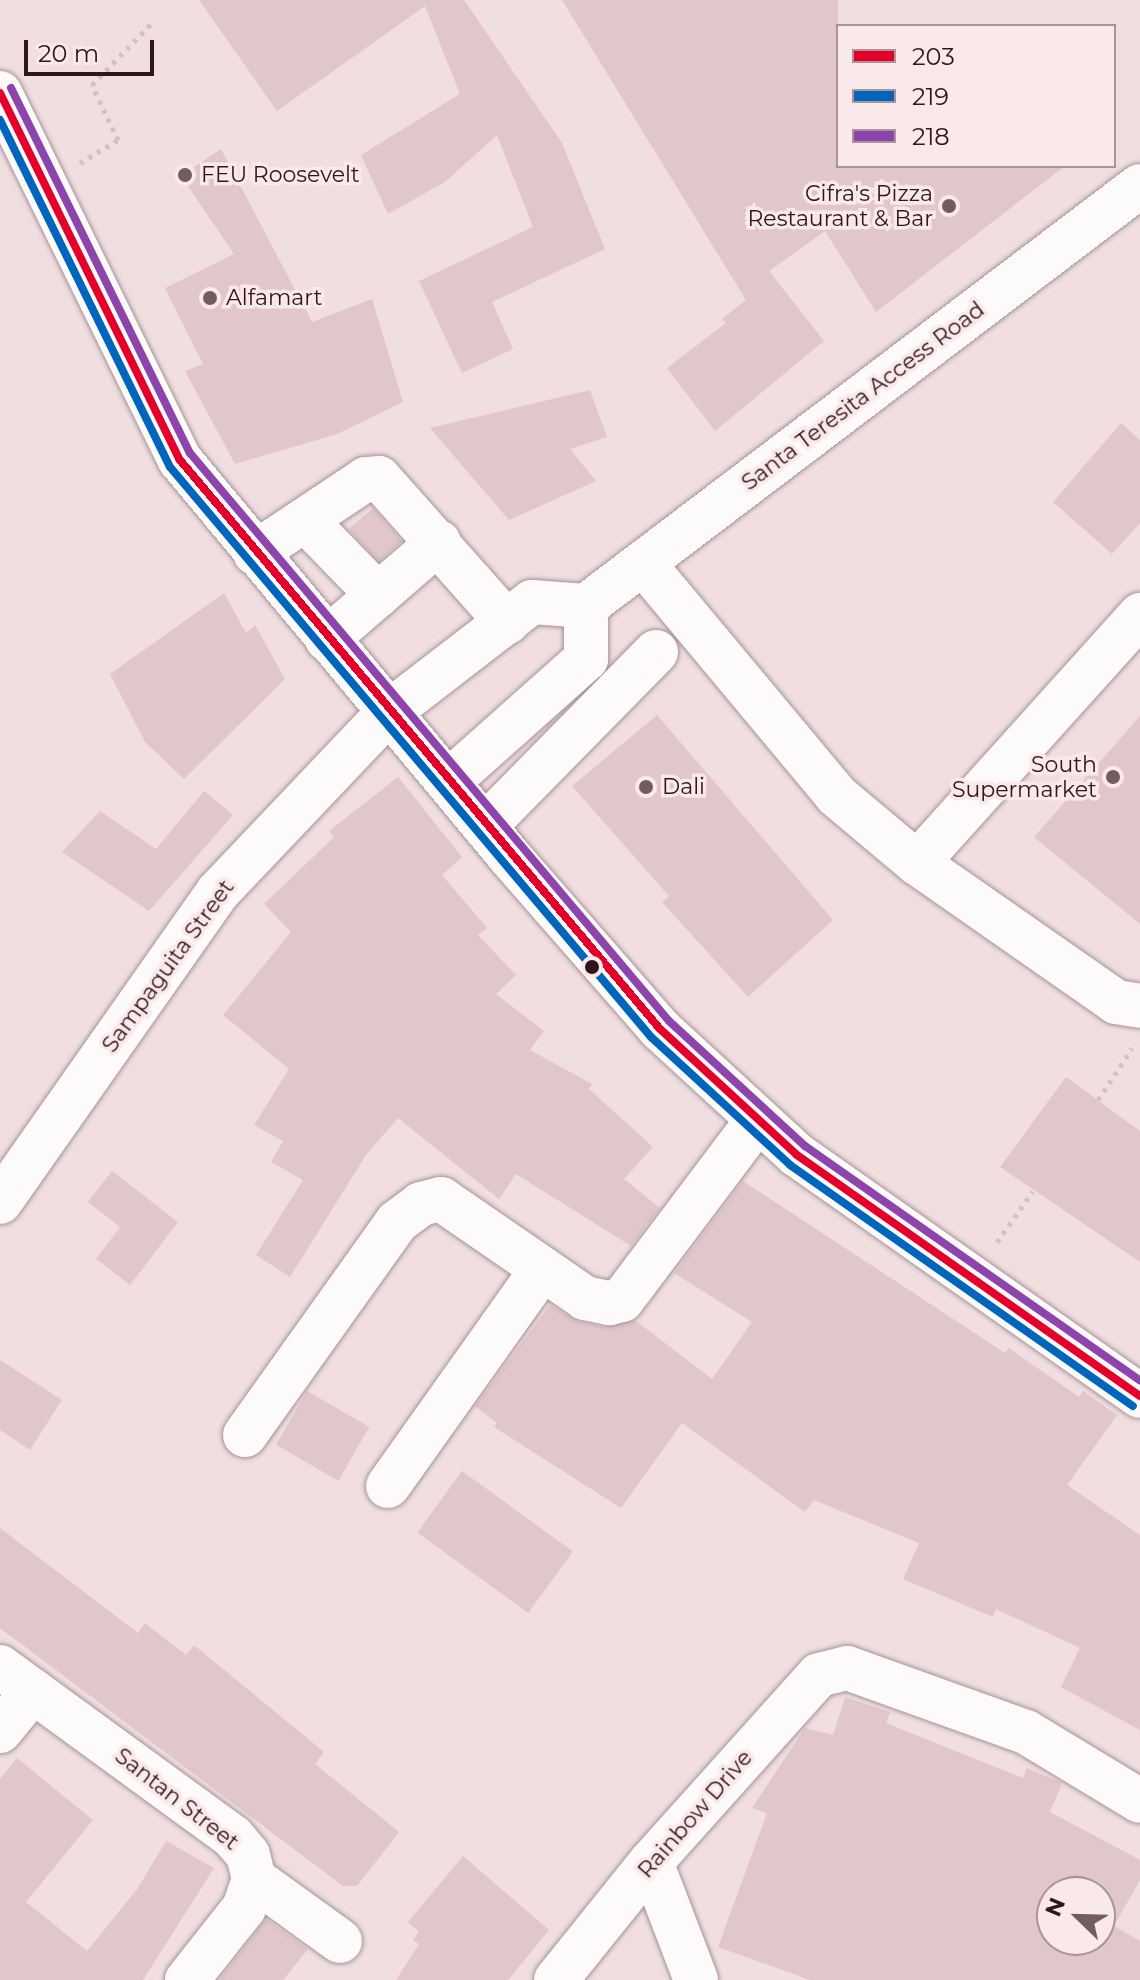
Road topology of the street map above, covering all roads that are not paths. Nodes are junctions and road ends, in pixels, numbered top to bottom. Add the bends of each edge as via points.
1 (5, 120) edge
2 (1140, 186) edge
3 (305, 520) junction
4 (439, 542) junction
5 (255, 553) junction
6 (643, 563) junction
7 (378, 595) junction
8 (586, 606) junction
9 (1140, 615) edge
10 (507, 622) junction
11 (327, 639) junction
12 (656, 652) dead end
13 (389, 712) junction
14 (448, 782) junction
15 (485, 826) junction
16 (917, 863) junction
17 (1137, 1024) edge
18 (757, 1121) junction
19 (0, 1202) edge
20 (542, 1269) junction
21 (1140, 1396) edge
22 (245, 1435) dead end
23 (388, 1486) dead end
24 (16, 1679) edge
25 (0, 1731) edge
26 (1140, 1801) edge
27 (651, 1862) junction
28 (254, 1879) junction
29 (340, 1941) dead end
30 (187, 1980) edge
31 (556, 1980) edge
32 (696, 1980) edge

1 - 5 street via 180,460
2 - 6 street, Santa Teresita Access Road
3 - 4 street via 366,479 379,478
3 - 5 street
3 - 7 street
4 - 7 street
4 - 10 street
5 - 11 street
6 - 8 street, Santa Teresita Access Road
6 - 16 street via 836,795
7 - 11 street
8 - 10 street via 532,602
8 - 14 street via 586,659
9 - 16 street
10 - 13 street
11 - 13 street
12 - 15 street
13 - 14 street
13 - 19 street, Sampaguita Street via 218,892
14 - 15 street
15 - 18 street via 660,1029
16 - 17 street via 1116,1002
18 - 20 street via 622,1300 585,1298
18 - 21 street
20 - 22 street via 441,1199 421,1204 397,1222
20 - 23 street
24 - 25 street
24 - 28 street, Santan Street via 233,1837 248,1855
26 - 27 street, Rainbow Drive via 1026,1732 847,1668 819,1675
27 - 31 street, Rainbow Drive
27 - 32 street
28 - 29 street
28 - 30 street via 234,1923

